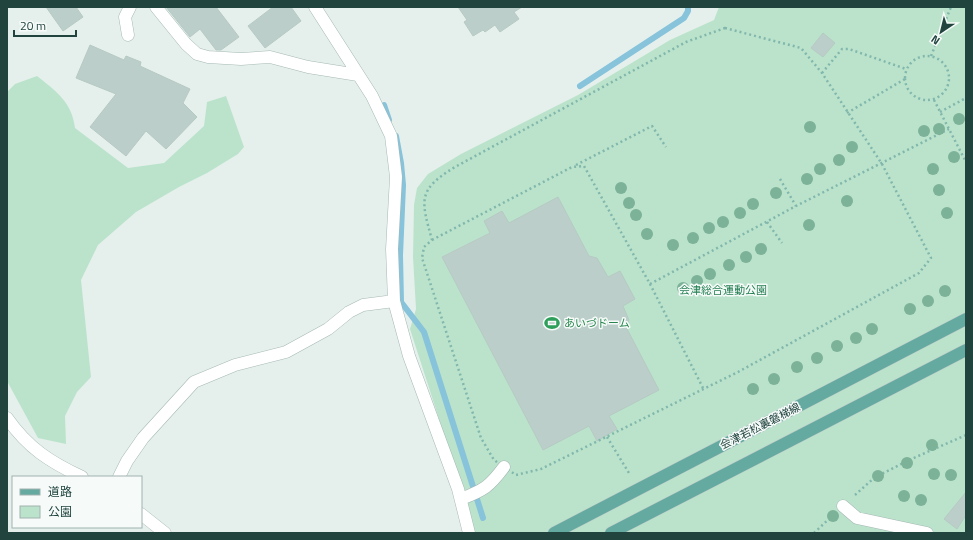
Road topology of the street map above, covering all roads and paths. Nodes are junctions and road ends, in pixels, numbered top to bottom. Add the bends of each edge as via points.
1 (130, 7) edge
2 (156, 7) edge
3 (316, 7) edge
4 (951, 7) edge
5 (128, 36) dead end
6 (931, 56) junction
7 (906, 69) junction
8 (822, 73) junction
9 (358, 75) junction
10 (905, 79) junction
11 (966, 98) edge
12 (934, 100) junction
13 (940, 112) junction
14 (847, 113) junction
15 (949, 129) junction
16 (666, 147) dead end
17 (966, 162) edge
18 (882, 164) junction
19 (572, 167) junction
20 (780, 179) dead end
21 (796, 206) junction
22 (767, 222) junction
23 (432, 240) junction
24 (782, 243) dead end
25 (650, 284) junction
26 (394, 302) junction
27 (966, 319) edge
28 (966, 350) edge
29 (703, 388) junction
30 (7, 418) edge
31 (966, 435) edge
32 (607, 437) junction
33 (504, 467) junction
34 (629, 473) dead end
35 (80, 476) edge
36 (120, 476) edge
37 (461, 499) junction
38 (843, 506) junction
39 (142, 515) edge
40 (165, 533) edge
41 (469, 533) edge
42 (554, 533) edge
43 (611, 533) edge
44 (814, 533) edge
45 (927, 533) edge

1 - 5 street via 125,17
2 - 9 street via 197,54 235,59 270,57 308,67
3 - 9 street
4 - 6 path
6 - 7 path via 921,56 912,61
6 - 12 path via 947,67 950,77 942,95
7 - 8 path via 849,49 842,49
7 - 10 path
8 - 14 path
8 - 23 path via 801,48 724,28 686,42 437,178 427,190 424,212
9 - 26 street via 372,96 391,136 396,177 392,249
10 - 12 path via 908,89 914,96
10 - 14 path
11 - 13 path
12 - 13 path
13 - 15 path
14 - 18 path
15 - 17 path
15 - 18 path
16 - 19 path via 652,126
18 - 21 path
18 - 29 path via 931,258 919,273 738,372
19 - 23 path
19 - 25 path via 584,166 588,172
20 - 21 path
21 - 22 path
22 - 24 path
22 - 25 path
23 - 33 path via 424,248 422,258 481,438 494,460
25 - 29 path
26 - 36 street via 363,305 349,312 328,329 286,352 235,365 194,382 143,438
26 - 37 street via 409,356
27 - 42 main road, 会津若松裏磐梯線
28 - 43 main road
29 - 32 path
30 - 35 street via 36,452
31 - 38 path via 874,478
32 - 33 path via 541,469 516,475
32 - 34 path
33 - 37 street via 482,491
37 - 41 street
38 - 44 path
38 - 45 street via 856,518
39 - 40 street

